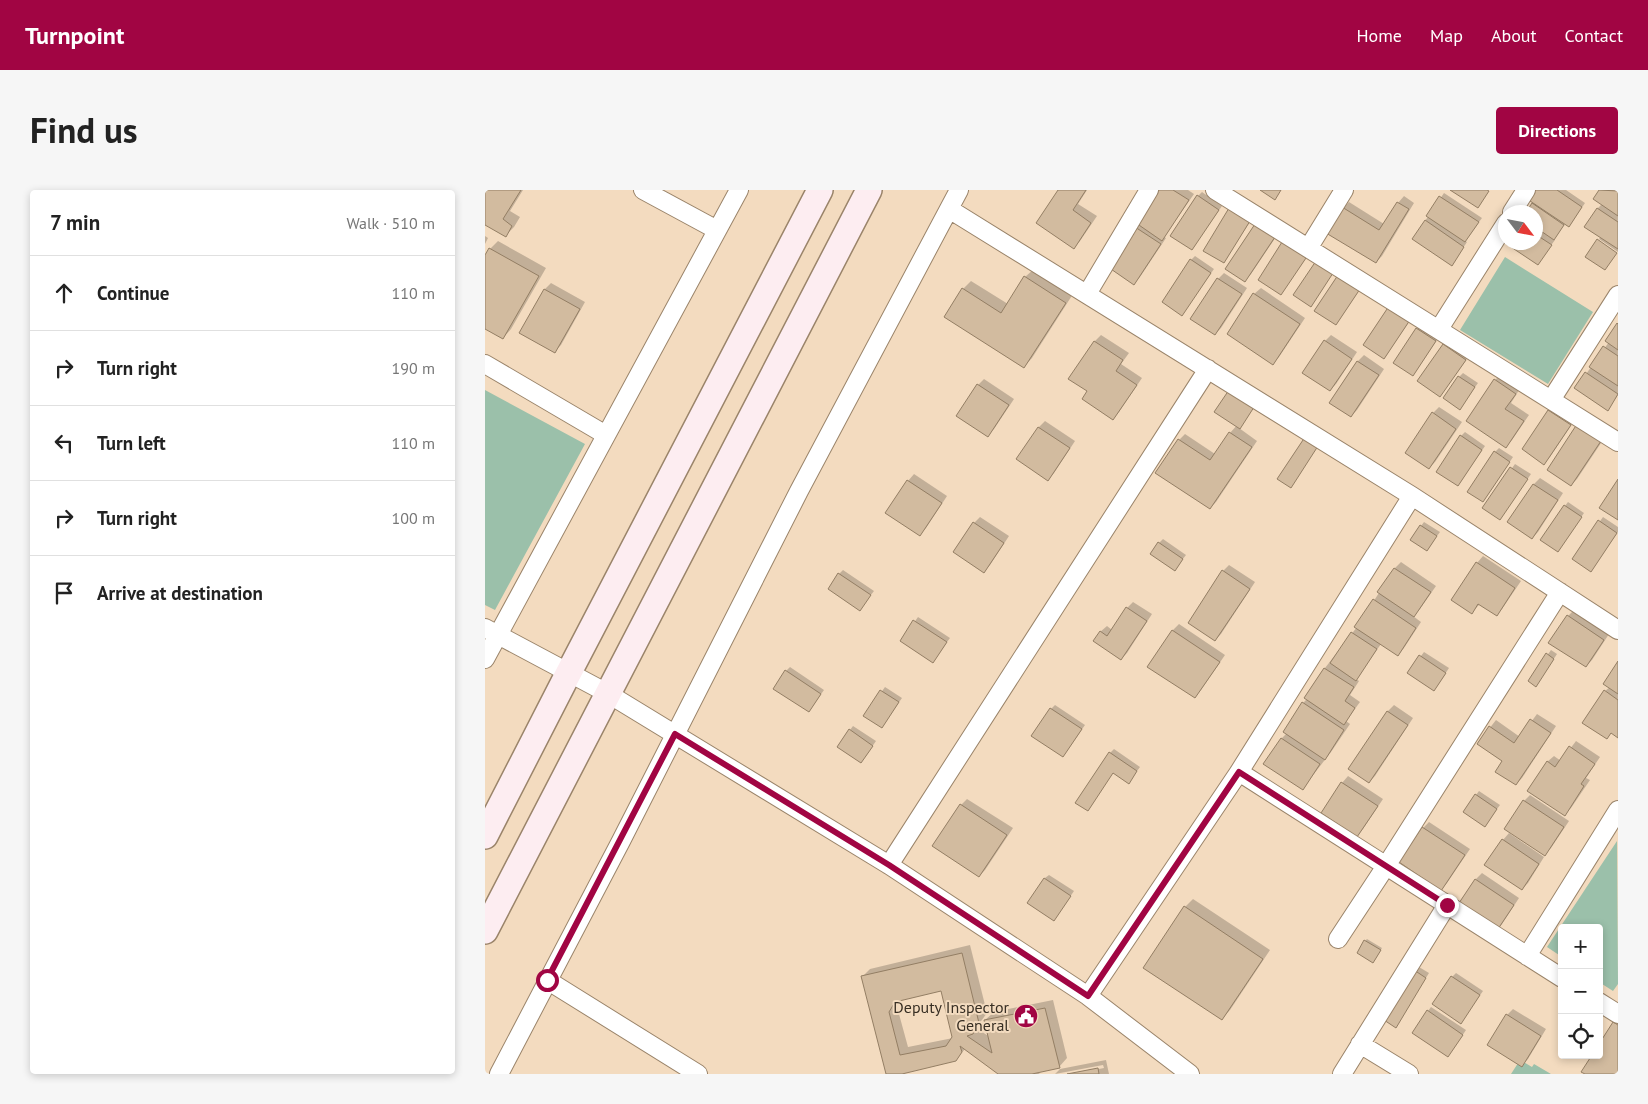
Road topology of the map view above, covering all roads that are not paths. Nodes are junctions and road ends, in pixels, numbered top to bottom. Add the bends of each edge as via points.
1 (643, 190) edge
2 (739, 190) edge
3 (820, 190) edge
4 (869, 190) edge
5 (959, 190) edge
6 (1149, 190) edge
7 (1215, 190) edge
8 (1344, 190) edge
9 (1526, 190) edge
10 (1516, 205) edge
11 (949, 209) junction
12 (717, 230) junction
13 (1498, 234) edge
14 (1309, 247) junction
15 (1087, 294) junction
16 (1618, 295) edge
17 (1439, 329) junction
18 (485, 364) edge
19 (1208, 369) junction
20 (1551, 400) junction
21 (606, 435) junction
22 (1618, 442) edge
23 (1412, 496) junction
24 (1560, 592) junction
25 (1618, 630) edge
26 (491, 632) edge
27 (485, 659) edge
28 (568, 674) junction
29 (607, 693) junction
30 (675, 734) junction
31 (1239, 772) junction
32 (1616, 819) edge
33 (485, 836) edge
34 (889, 865) junction
35 (1386, 866) junction
36 (1447, 905) junction
37 (485, 931) edge
38 (1338, 939) dead end
39 (1527, 956) junction
40 (1558, 975) edge
41 (547, 980) junction
42 (1088, 996) junction
43 (1603, 1005) edge
44 (1618, 1014) edge
45 (1360, 1044) junction
46 (499, 1074) edge
47 (697, 1074) edge
48 (1190, 1074) edge
49 (1342, 1074) edge
50 (1409, 1074) edge

1 - 12 street
2 - 12 street
3 - 28 main road
4 - 29 main road
5 - 11 street
6 - 15 street
7 - 14 street
8 - 14 street
9 - 10 street
11 - 15 street
11 - 30 street via 799,491
12 - 21 street
13 - 17 street
14 - 17 street
15 - 19 street
16 - 20 street
17 - 20 street
18 - 21 street
19 - 23 street
19 - 34 street
20 - 22 street
21 - 26 street
23 - 24 street
23 - 31 street
24 - 25 street
24 - 35 street
26 - 27 street
26 - 28 street
28 - 29 street
28 - 33 main road
29 - 30 street
29 - 37 main road
30 - 34 street
30 - 41 street
31 - 35 street
31 - 42 street
32 - 39 street
34 - 42 street
35 - 36 street
35 - 38 street
36 - 39 street
36 - 45 street
39 - 40 street
41 - 46 street
41 - 47 street
42 - 48 street
43 - 44 street
45 - 49 street
45 - 50 street

